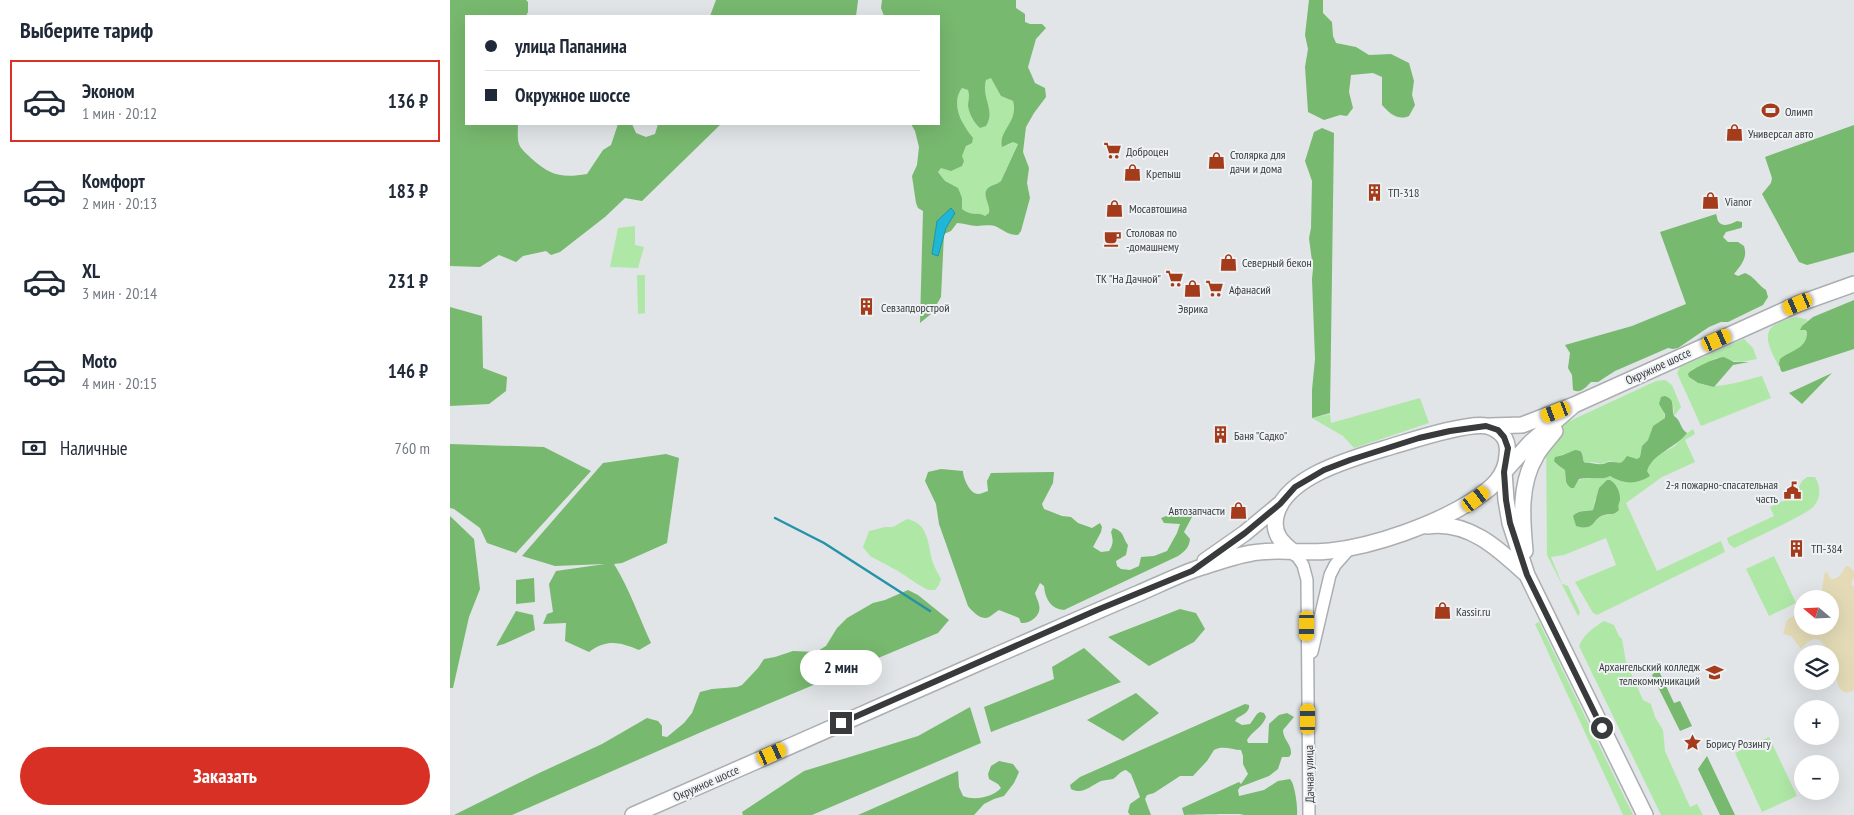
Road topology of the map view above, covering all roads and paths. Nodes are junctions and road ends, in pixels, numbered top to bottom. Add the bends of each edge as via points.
1 (1854, 284) edge
2 (1574, 405) junction
3 (1486, 426) junction
4 (1504, 472) junction
5 (1280, 504) junction
6 (1418, 527) junction
7 (1350, 548) junction
8 (1295, 553) junction
9 (1192, 571) junction
10 (1527, 575) junction
11 (1308, 673) junction
12 (633, 815) edge
13 (1309, 815) edge
14 (1645, 815) edge

1 - 2 main road, Окружное шоссе via 1782,311
2 - 3 main road, Окружное шоссе via 1522,425
2 - 4 main road, Окружное шоссе via 1530,443
2 - 10 main road via 1536,455 1526,477 1522,509
3 - 4 main road via 1498,430 1504,437 1508,448
3 - 5 main road, Окружное шоссе via 1419,438 1350,460 1295,487
4 - 6 main road, Окружное шоссе via 1476,499
4 - 10 main road via 1510,523
5 - 8 main road, Окружное шоссе via 1274,528 1278,538
5 - 9 main road, Окружное шоссе
6 - 7 main road, Окружное шоссе
6 - 10 main road via 1450,526 1483,538
7 - 8 main road, Окружное шоссе
7 - 11 street, Дачная улица via 1330,575
8 - 9 main road, Окружное шоссе via 1253,552
8 - 11 street, Дачная улица via 1307,580
9 - 12 main road, Окружное шоссе
10 - 14 main road
11 - 13 street, Дачная улица

